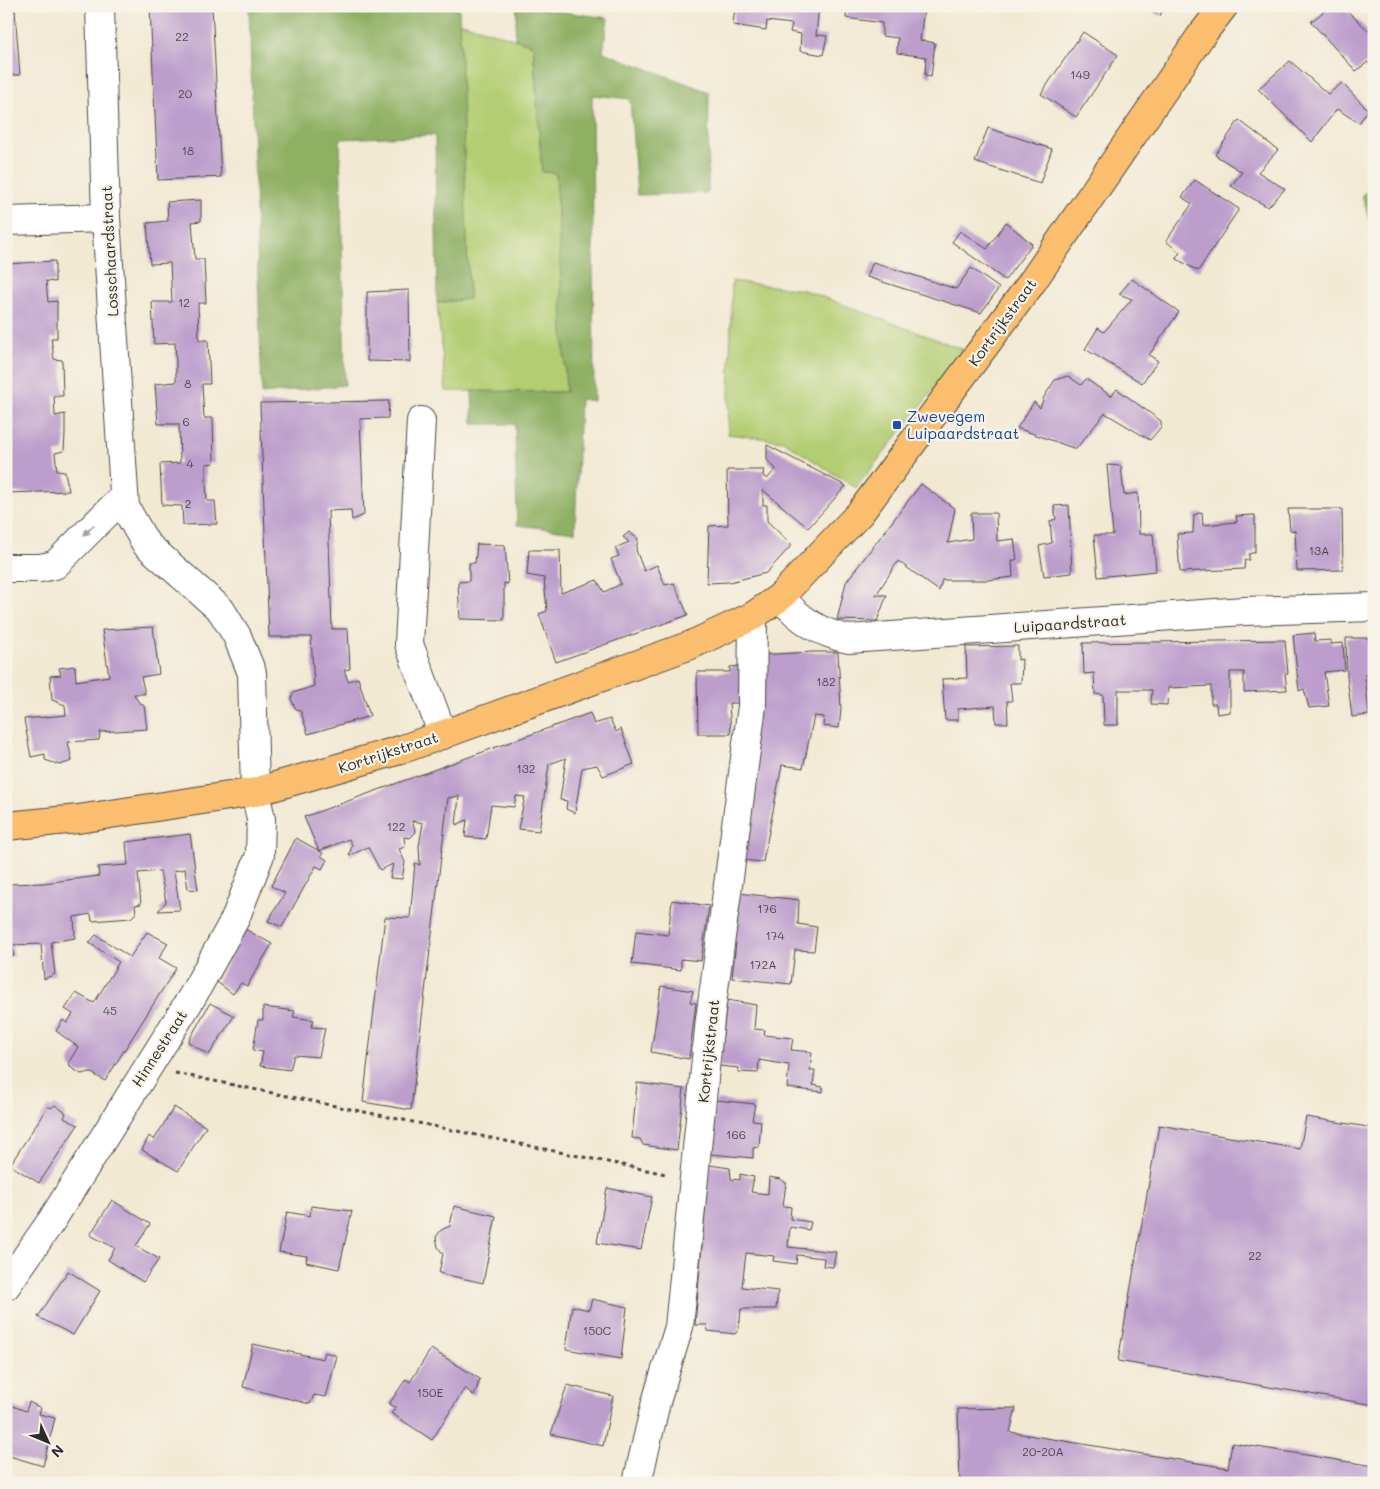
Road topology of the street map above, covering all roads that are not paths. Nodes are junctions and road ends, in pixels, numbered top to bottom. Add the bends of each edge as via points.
1 (100, 6) edge
2 (1224, 6) edge
3 (106, 218) junction
4 (6, 221) edge
5 (421, 421) dead end
6 (124, 496) junction
7 (6, 568) edge
8 (780, 597) junction
9 (1374, 607) edge
10 (753, 616) junction
11 (443, 735) junction
12 (255, 792) junction
13 (6, 826) edge
14 (6, 1286) edge
15 (637, 1483) edge

1 - 3 street, Losschaardstraat
2 - 8 main road, Kortrijkstraat via 1200,36 1030,285 860,513
3 - 4 street
3 - 6 street, Losschaardstraat
5 - 11 street via 409,644
6 -> 7 street via 55,565
6 - 12 street, Losschaardstraat via 125,507 146,544 221,610 237,636 252,672
8 - 9 street, Luipaardstraat via 812,627 849,639 1244,611
8 - 10 main road, Kortrijkstraat
10 - 11 main road, Kortrijkstraat via 691,646
10 - 15 street, Kortrijkstraat via 752,706 710,1019 679,1327 656,1402
11 - 12 main road, Kortrijkstraat
12 - 13 main road, Kortrijkstraat via 78,819
12 - 14 street, Hinnestraat via 261,818 260,855 235,919 192,996 52,1220

